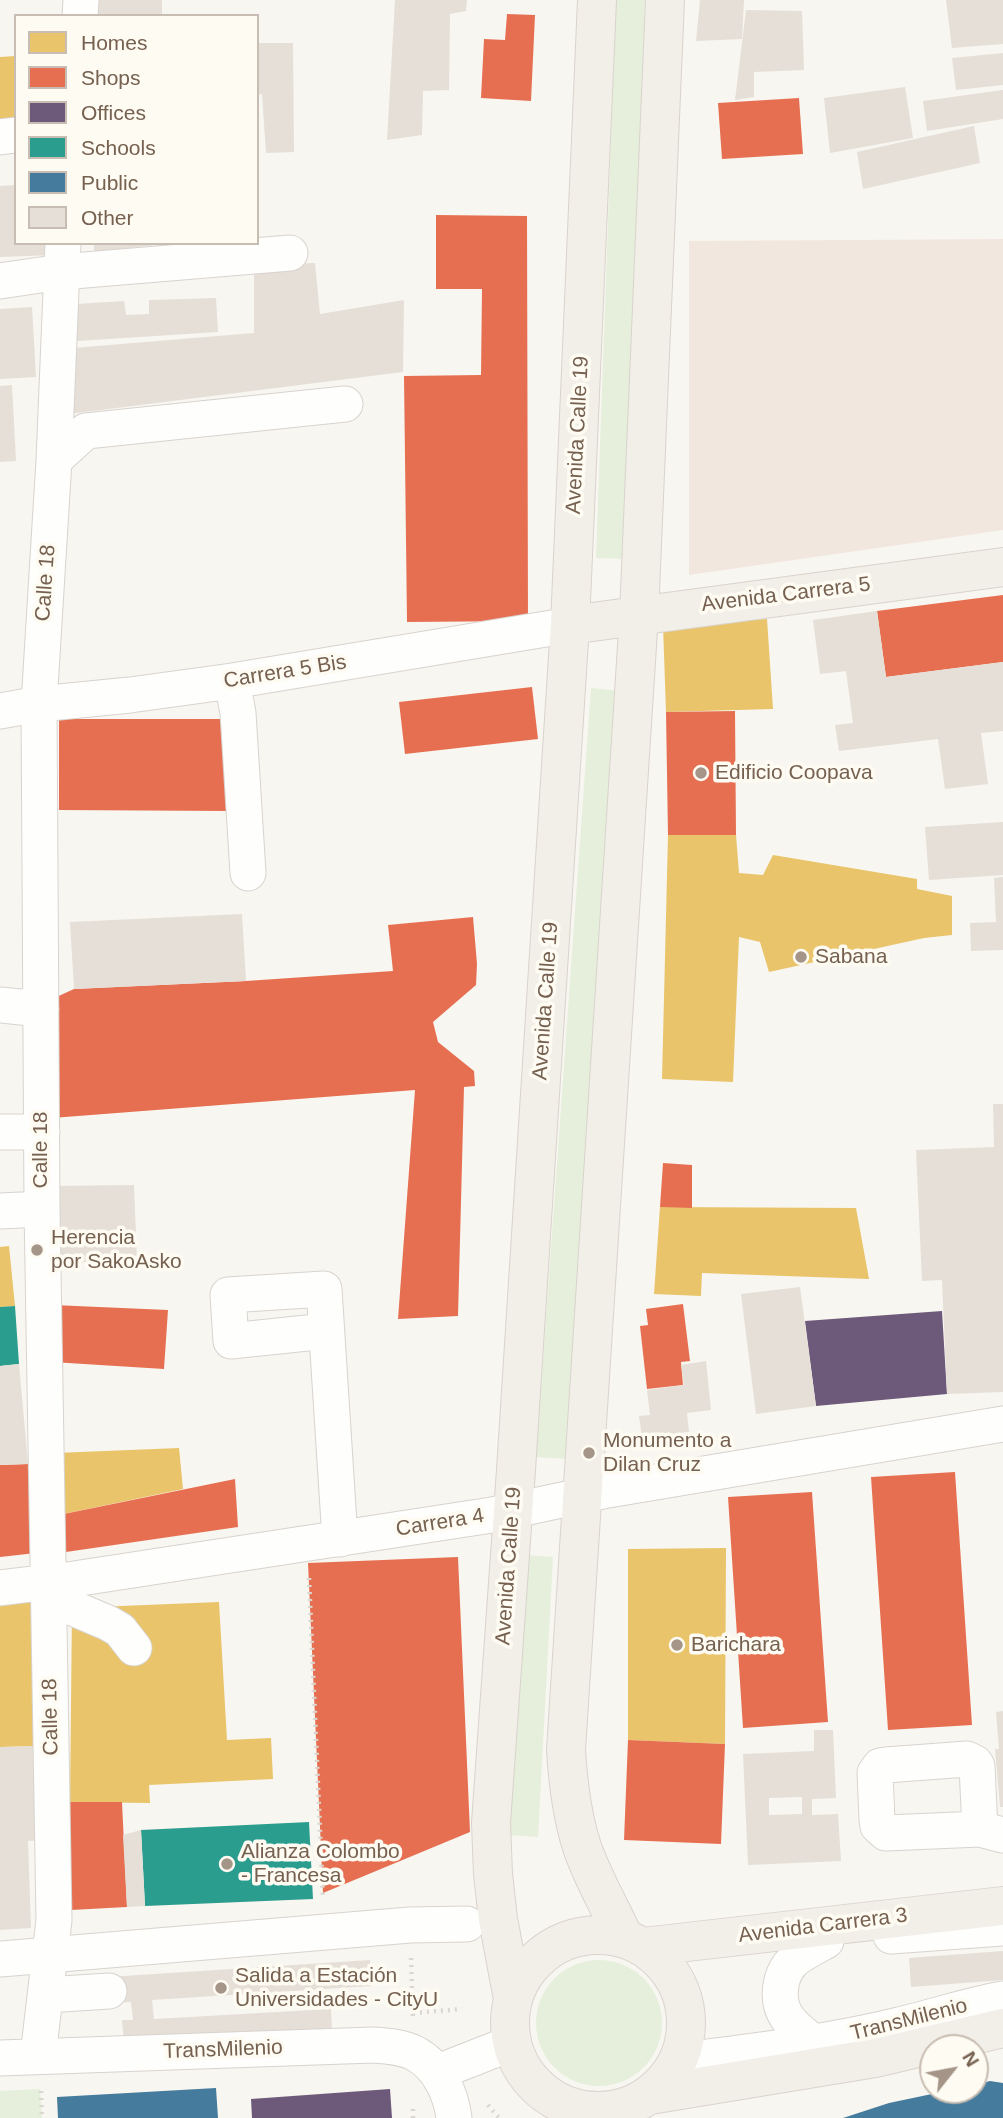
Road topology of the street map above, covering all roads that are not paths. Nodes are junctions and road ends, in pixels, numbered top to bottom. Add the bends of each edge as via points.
1 (597, 0) edge
2 (665, 0) edge
3 (290, 254) dead end
4 (62, 258) edge
5 (0, 281) edge
6 (345, 404) dead end
7 (54, 460) junction
8 (1003, 567) edge
9 (639, 615) junction
10 (570, 625) junction
11 (232, 681) junction
12 (38, 704) junction
13 (0, 711) edge
14 (248, 873) dead end
15 (0, 1005) edge
16 (41, 1009) junction
17 (0, 1132) edge
18 (41, 1132) junction
19 (42, 1209) junction
20 (0, 1211) edge
21 (326, 1331) dead end
22 (1003, 1424) edge
23 (584, 1496) junction
24 (513, 1511) junction
25 (340, 1539) junction
26 (0, 1588) edge
27 (50, 1590) junction
28 (134, 1648) dead end
29 (1003, 1906) edge
30 (467, 1924) dead end
31 (1003, 1928) edge
32 (826, 1941) junction
33 (641, 1947) junction
34 (50, 1955) junction
35 (0, 1959) edge
36 (109, 1991) dead end
37 (46, 1995) junction
38 (1003, 1998) edge
39 (513, 1999) junction
40 (1003, 2028) edge
41 (123, 2034) dead end
42 (0, 2041) edge
43 (512, 2043) junction
44 (815, 2043) junction
45 (39, 2048) junction
46 (0, 2058) edge
47 (678, 2061) junction
48 (438, 2073) junction
49 (626, 2108) edge
50 (454, 2118) edge

1 - 10 main road, Avenida Calle 19
2 - 9 main road
3 - 4 street
4 - 5 street
4 - 7 street, Calle 18
6 - 7 street via 86,431
7 - 12 street, Calle 18
8 - 9 main road, Avenida Carrera 5
9 - 10 main road, Avenida Carrera 5
9 - 23 main road
10 - 11 street, Carrera 5 Bis
10 - 24 main road, Avenida Calle 19
11 - 12 street, Carrera 5 Bis
11 - 14 street
12 - 13 street, Carrera 5 Bis
12 - 16 street, Calle 18 via 56,889
15 - 16 street
16 - 18 street, Calle 18
17 - 18 street
18 - 19 street, Calle 18
19 - 20 street
19 - 27 street, Calle 18
21 - 25 street
22 - 23 street, Carrera 4
23 - 24 street, Carrera 4
23 - 33 main road via 566,1750 568,1785 583,1848
24 - 25 street, Carrera 4
24 - 39 main road, Avenida Calle 19 via 491,1823 498,1919
25 - 27 street, Carrera 4
26 - 27 street, Carrera 4
27 - 28 street via 120,1630
27 - 34 street, Calle 18 via 54,1920
29 - 33 main road, Avenida Carrera 3
30 - 34 street
31 - 32 street
32 - 33 street
32 - 44 street via 788,1967 779,1994 792,2025
33 - 39 main road via 602,1935 573,1938 535,1961
33 - 47 main road via 674,1979 684,2006 685,2034
34 - 35 street
34 - 37 street, Calle 18
36 - 37 street
37 - 45 street, Calle 18
38 - 44 street, TransMilenio
39 - 43 main road
40 - 49 main road
41 - 45 street
42 - 45 street
43 - 48 street
43 - 49 main road via 530,2080 550,2098 576,2109 603,2112
44 - 47 street, TransMilenio
45 - 46 street, TransMilenio
45 - 48 street, TransMilenio via 373,2045 414,2053
47 - 49 main road via 671,2074
48 - 50 street

